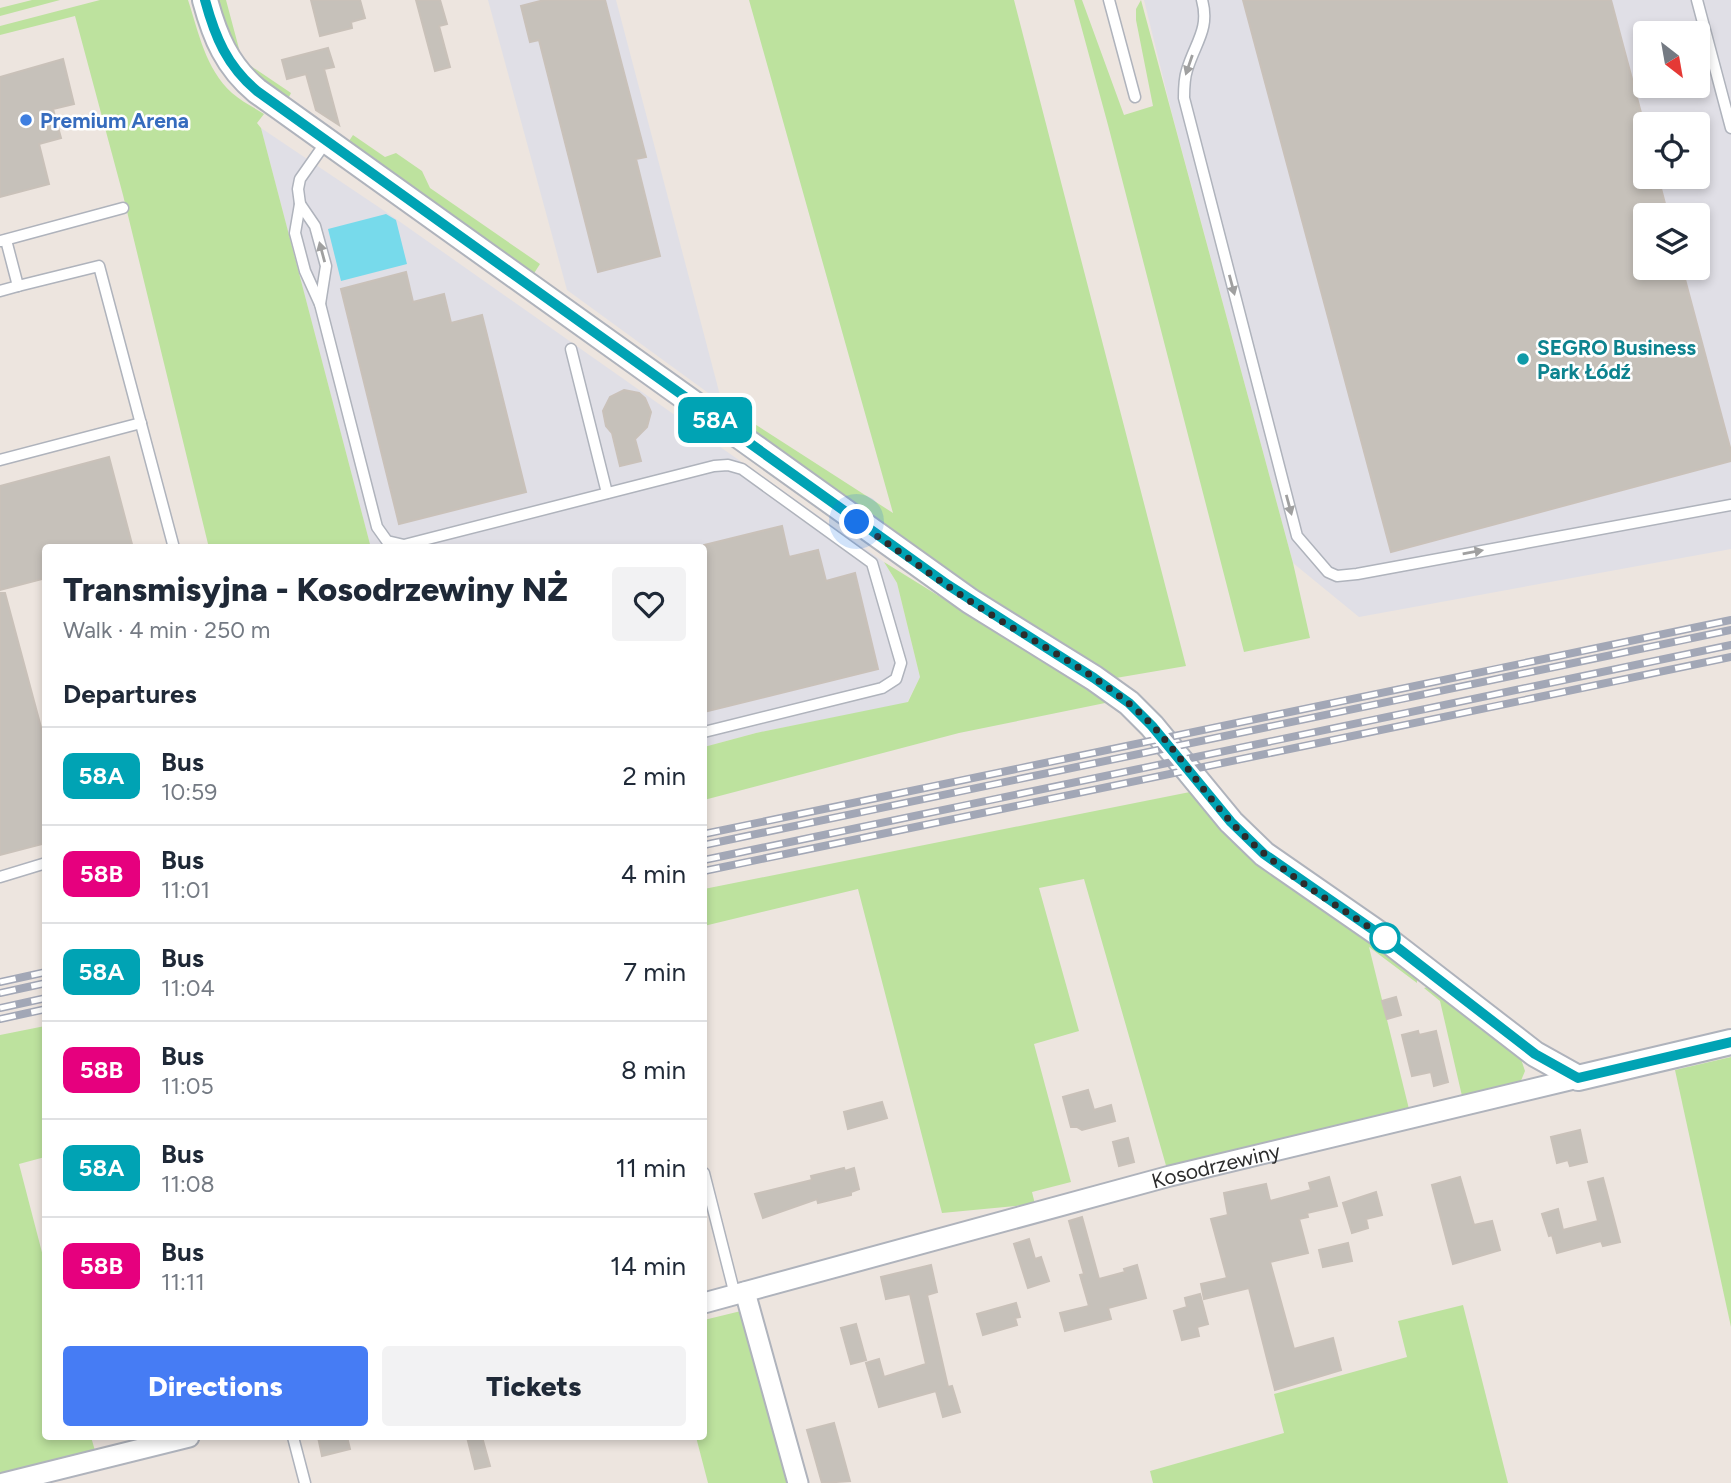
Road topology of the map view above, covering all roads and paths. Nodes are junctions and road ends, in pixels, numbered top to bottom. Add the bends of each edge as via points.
1 (205, 0) edge
2 (1109, 0) edge
3 (1202, 0) edge
4 (1697, 0) edge
5 (1135, 97) dead end
6 (1731, 128) edge
7 (326, 142) junction
8 (300, 204) junction
9 (123, 208) dead end
10 (3, 240) edge
11 (18, 286) junction
12 (0, 291) edge
13 (320, 304) junction
14 (571, 349) dead end
15 (141, 423) junction
16 (0, 460) edge
17 (607, 493) junction
18 (1731, 505) edge
19 (173, 544) edge
20 (388, 544) edge
21 (408, 544) edge
22 (707, 731) edge
23 (42, 864) edge
24 (0, 877) edge
25 (1731, 1042) edge
26 (1578, 1078) junction
27 (707, 1183) edge
28 (740, 1293) junction
29 (707, 1302) edge
30 (177, 1440) edge
31 (294, 1440) edge
32 (4, 1483) edge
33 (305, 1483) edge
34 (798, 1483) edge

1 - 7 street via 219,43 236,72
2 - 5 lane
3 -> 18 lane via 1205,25 1185,73 1184,98 1297,536 1328,572 1357,574
4 - 6 lane
7 - 8 lane via 300,179
7 - 26 street via 959,593 1129,703 1264,854 1385,938 1535,1054
8 - 13 lane via 295,233
13 -> 8 lane via 326,266 315,226
9 - 10 lane
10 - 11 lane
11 - 12 lane
11 - 15 lane via 99,266
13 - 20 lane via 377,527
14 - 17 lane
15 - 16 lane
15 - 19 lane
17 - 21 lane
17 - 22 lane via 714,466 742,469 865,556 876,571 901,663 890,685
23 - 24 lane
25 - 26 street, Kosodrzewiny
26 - 28 street, Kosodrzewiny via 1170,1176
27 - 28 lane
28 - 29 street, Kosodrzewiny
28 - 34 street
30 - 32 street
31 - 33 lane

